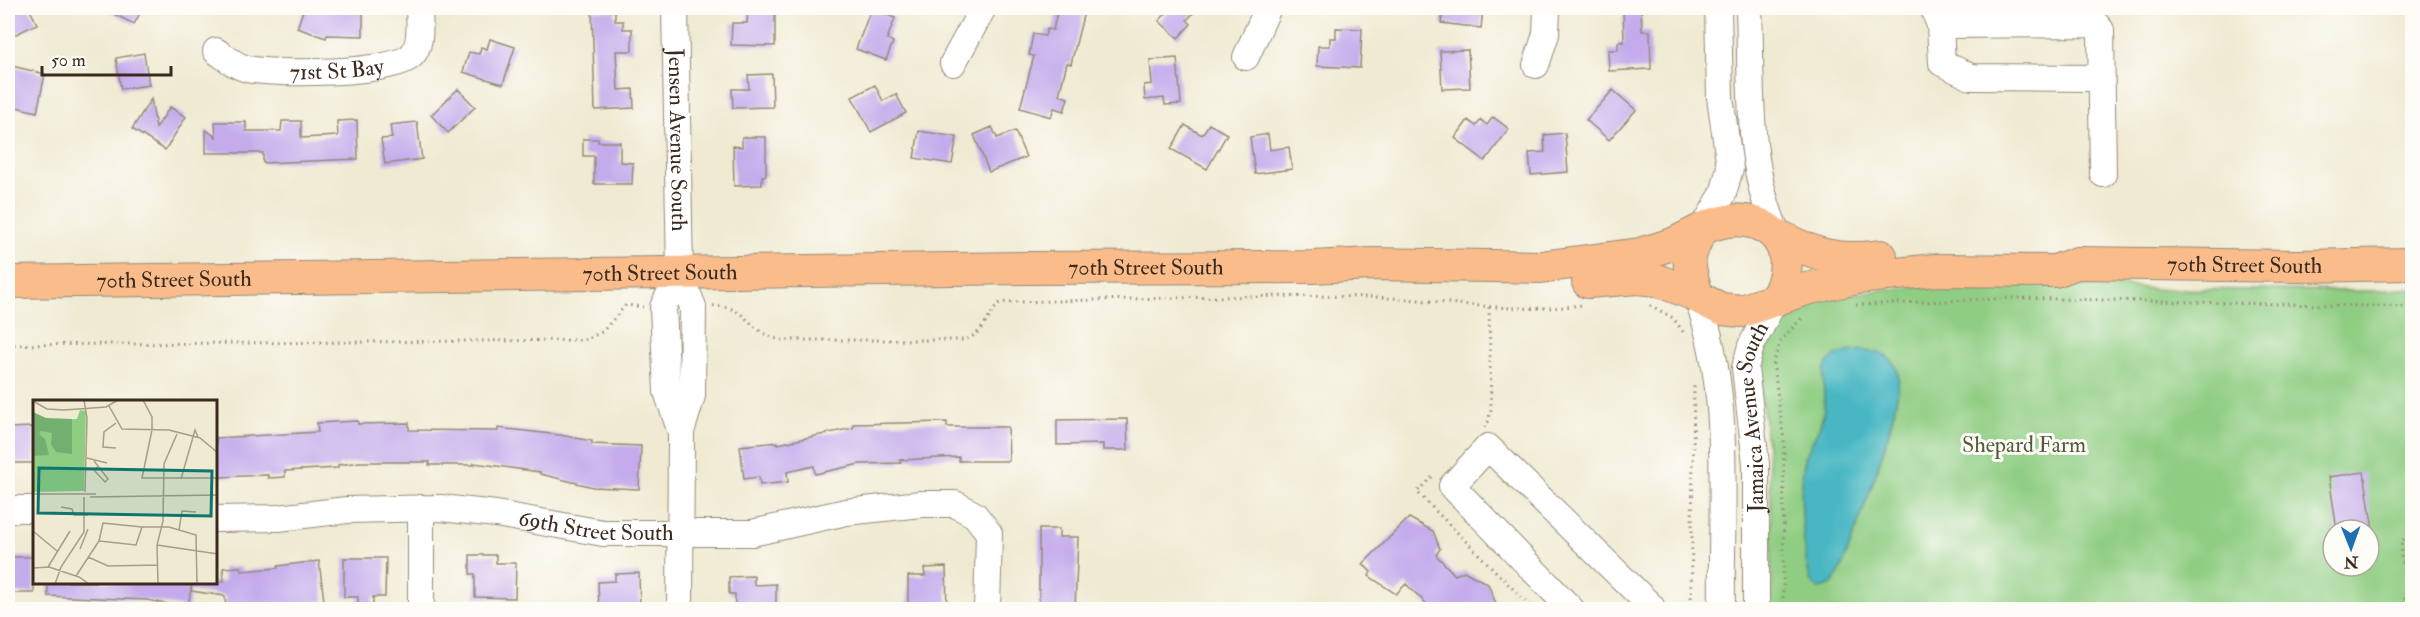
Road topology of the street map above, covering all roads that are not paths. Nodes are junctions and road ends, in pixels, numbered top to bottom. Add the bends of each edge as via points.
1 (419, 8) edge
2 (675, 8) edge
3 (983, 8) edge
4 (1268, 8) edge
5 (1547, 8) edge
6 (1718, 8) edge
7 (1749, 8) edge
8 (1937, 16) edge
9 (216, 51) dead end
10 (1246, 57) dead end
11 (953, 63) dead end
12 (1536, 65) dead end
13 (2101, 78) junction
14 (2103, 174) dead end
15 (1701, 230) junction
16 (1778, 236) junction
17 (2077, 263) junction
18 (2412, 264) edge
19 (1312, 267) junction
20 (680, 273) junction
21 (8, 282) edge
22 (1697, 296) junction
23 (1774, 301) junction
24 (681, 432) junction
25 (421, 508) junction
26 (33, 509) edge
27 (8, 510) edge
28 (218, 519) edge
29 (681, 534) junction
30 (421, 609) edge
31 (680, 609) edge
32 (987, 609) edge
33 (1572, 609) edge
34 (1647, 609) edge
35 (1722, 609) edge
36 (1756, 609) edge

1 - 9 street, 71st St Bay via 420,35 411,57 354,72 247,69
2 - 20 street, Jensen Avenue South
3 - 11 street
4 - 10 street
5 - 12 street via 1546,34
6 - 15 street via 1720,97 1730,168 1723,194
7 - 16 street via 1756,160 1763,200
8 - 13 street via 1942,63 1971,77
8 - 13 street via 2096,24 2101,30
13 - 14 street
15 - 16 main road via 1719,222 1744,220
15 - 19 main road, 70th Street South via 1640,254 1541,267
15 - 22 main road via 1689,262
16 - 17 main road, 70th Street South via 1820,255 1845,260 1961,248 2056,254
16 - 23 main road via 1786,253 1787,268
17 - 18 main road, 70th Street South
17 - 23 main road, 70th Street South via 2055,271 1936,270 1888,274 1816,286
19 - 20 main road, 70th Street South
19 - 22 main road, 70th Street South via 1526,286 1637,278 1657,280
20 - 21 main road, 70th Street South
20 - 24 street, Jensen Avenue South via 693,307 693,396
20 - 24 street, Jensen Avenue South via 663,306 667,392
22 - 23 main road via 1721,309 1737,312
22 - 35 street, Jamaica Avenue South via 1711,336 1718,378
23 - 36 street, Jamaica Avenue South via 1751,346 1745,368 1756,464
24 - 29 street, Jensen Avenue South
25 - 28 street, 69th Street South
25 - 29 street, 69th Street South via 496,514 603,533
25 - 30 street
26 - 27 street
29 - 31 street, Jensen Avenue South
29 - 32 street, 69th Street South via 752,533 846,512 955,504 975,515 989,533
33 - 34 street via 1452,486 1488,447 1651,606

